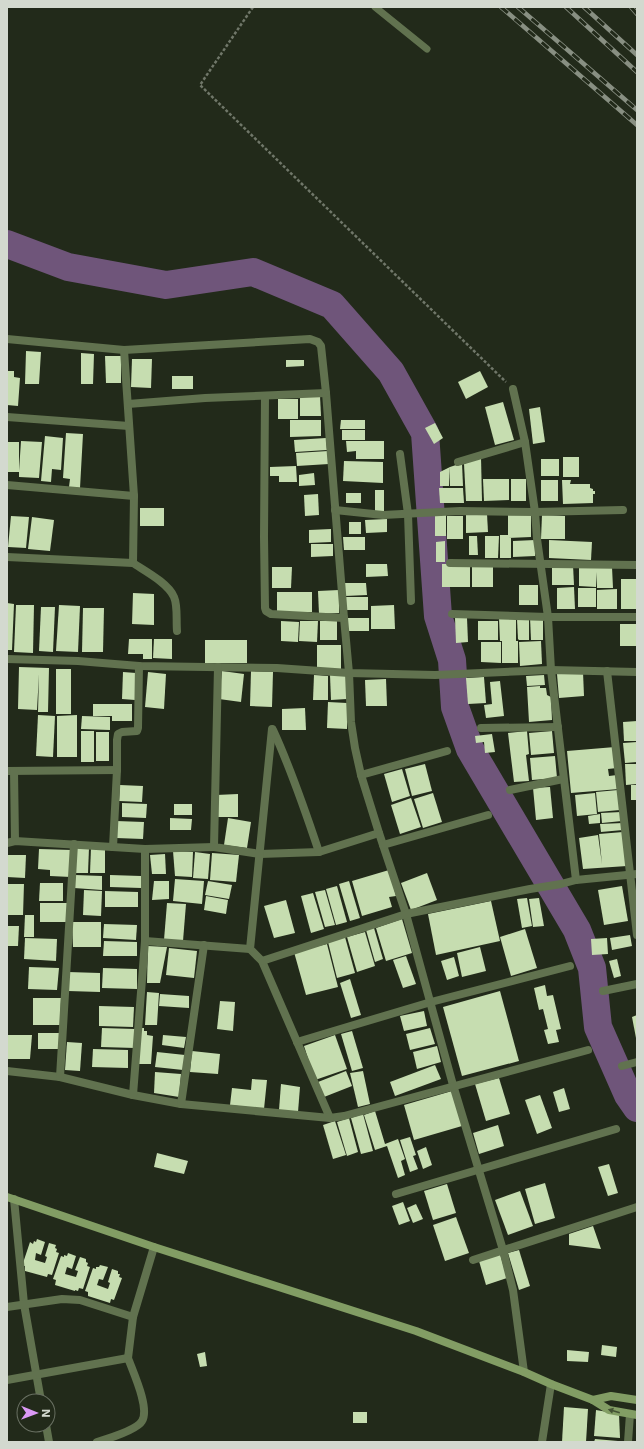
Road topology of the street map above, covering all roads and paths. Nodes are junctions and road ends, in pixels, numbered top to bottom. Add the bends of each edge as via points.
1 (253, 7) edge
2 (375, 7) edge
3 (427, 49) dead end
4 (7, 338) edge
5 (124, 350) junction
6 (513, 389) joint
7 (326, 393) junction
8 (265, 396) junction
9 (128, 404) junction
10 (7, 417) edge
11 (129, 426) junction
12 (525, 442) junction
13 (400, 454) dead end
14 (458, 462) dead end
15 (7, 485) edge
16 (134, 496) junction
17 (335, 510) junction
18 (623, 510) dead end
19 (535, 512) junction
20 (408, 514) junction
21 (7, 557) edge
22 (133, 563) junction
23 (450, 564) dead end
24 (541, 565) junction
25 (637, 565) edge
26 (410, 601) dead end
27 (452, 614) dead end
28 (548, 617) junction
29 (637, 617) edge
30 (344, 618) junction
31 (177, 631) dead end
32 (7, 659) edge
33 (139, 666) junction
34 (218, 667) junction
35 (551, 670) junction
36 (607, 671) junction
37 (637, 672) edge
38 (349, 673) junction
39 (558, 727) junction
40 (481, 728) dead end
41 (447, 751) dead end
42 (117, 770) junction
43 (11, 771) edge
44 (361, 775) junction
45 (564, 779) junction
46 (510, 790) dead end
47 (488, 816) dead end
48 (379, 833) junction
49 (11, 842) edge
50 (74, 844) junction
51 (383, 845) junction
52 (113, 847) junction
53 (214, 847) junction
54 (145, 849) junction
55 (319, 852) junction
56 (260, 854) junction
57 (634, 874) edge
58 (576, 880) junction
59 (406, 914) junction
60 (637, 935) edge
61 (145, 941) junction
62 (204, 946) junction
63 (250, 949) junction
64 (262, 961) junction
65 (570, 966) dead end
66 (637, 984) edge
67 (603, 991) dead end
68 (431, 1002) junction
69 (297, 1042) junction
70 (588, 1050) dead end
71 (637, 1062) edge
72 (622, 1066) dead end
73 (7, 1071) edge
74 (60, 1077) junction
75 (453, 1086) junction
76 (133, 1095) junction
77 (181, 1104) junction
78 (330, 1118) junction
79 (616, 1129) dead end
80 (479, 1170) junction
81 (396, 1194) dead end
82 (10, 1198) edge
83 (637, 1207) edge
84 (154, 1247) junction
85 (503, 1250) junction
86 (473, 1260) dead end
87 (24, 1304) junction
88 (7, 1307) edge
89 (134, 1317) junction
90 (128, 1358) junction
91 (524, 1372) junction
92 (36, 1375) junction
93 (7, 1380) edge
94 (551, 1384) junction
95 (39, 1393) edge
96 (594, 1400) junction
97 (637, 1400) edge
98 (634, 1415) edge
99 (97, 1442) edge
100 (542, 1442) edge
101 (628, 1442) edge

1 - 6 path via 200,85
2 - 3 lane
4 - 5 street
5 - 7 street via 310,339 321,346
5 - 9 street
6 - 12 street
7 - 8 street
7 - 17 street
8 - 9 street
8 - 30 street via 266,611 271,614
9 - 11 street
10 - 11 street
11 - 16 street
12 - 14 street
12 - 19 street
13 - 20 street
15 - 16 street
16 - 22 street
17 - 20 street via 383,515
17 - 30 street
18 - 19 street
19 - 20 street via 460,511
19 - 24 street
20 - 26 street
21 - 22 street
22 - 31 street via 157,578 171,592 176,605
23 - 24 street
24 - 25 street
24 - 28 street
27 - 28 street
28 - 29 street
28 - 35 street
30 - 38 street
32 - 33 street
33 - 34 street
33 - 42 street via 138,728 137,731 118,734
34 - 38 street
34 - 53 street
35 - 36 street
35 - 38 street via 435,675
35 - 39 street
36 - 37 street
36 - 57 street
38 - 44 street via 351,722
39 - 40 street
39 - 45 street
41 - 44 street
42 - 43 street
42 - 52 street
43 - 49 street
44 - 48 street
45 - 46 street
45 - 58 street
47 - 51 street
48 - 51 street
48 - 55 street
49 - 50 street
50 - 52 street
50 - 74 street
51 - 59 street
52 - 54 street
53 - 54 street
53 - 56 street
54 - 61 street
55 - 56 street
55 - 56 street via 272,729
56 - 63 street
57 - 58 street
57 - 60 street
58 - 59 street
59 - 64 street
59 - 68 street
61 - 62 street
61 - 76 street
62 - 63 street
62 - 77 street
63 - 64 street
64 - 69 street
65 - 68 street
66 - 67 street
68 - 69 street
68 - 75 street
69 - 78 street
70 - 75 street
71 - 72 street
73 - 74 street
74 - 76 street
75 - 78 street
75 - 80 street
76 - 77 street
77 - 78 street
79 - 80 street
80 - 81 street
80 - 85 street
82 - 84 main road
82 - 87 street
83 - 85 street
84 - 89 street
84 - 91 main road via 416,1331
85 - 86 street
85 - 91 street via 513,1290
87 - 88 street
87 - 89 street via 62,1299 80,1300
87 - 92 street
89 - 90 street
90 - 92 street
90 - 99 street via 143,1401 143,1420 133,1428
91 - 94 main road
92 - 93 street
92 - 95 street
94 - 96 main road
94 - 100 street
96 - 97 main road via 611,1396
98 -> 96 main road via 609,1410
98 - 101 street

